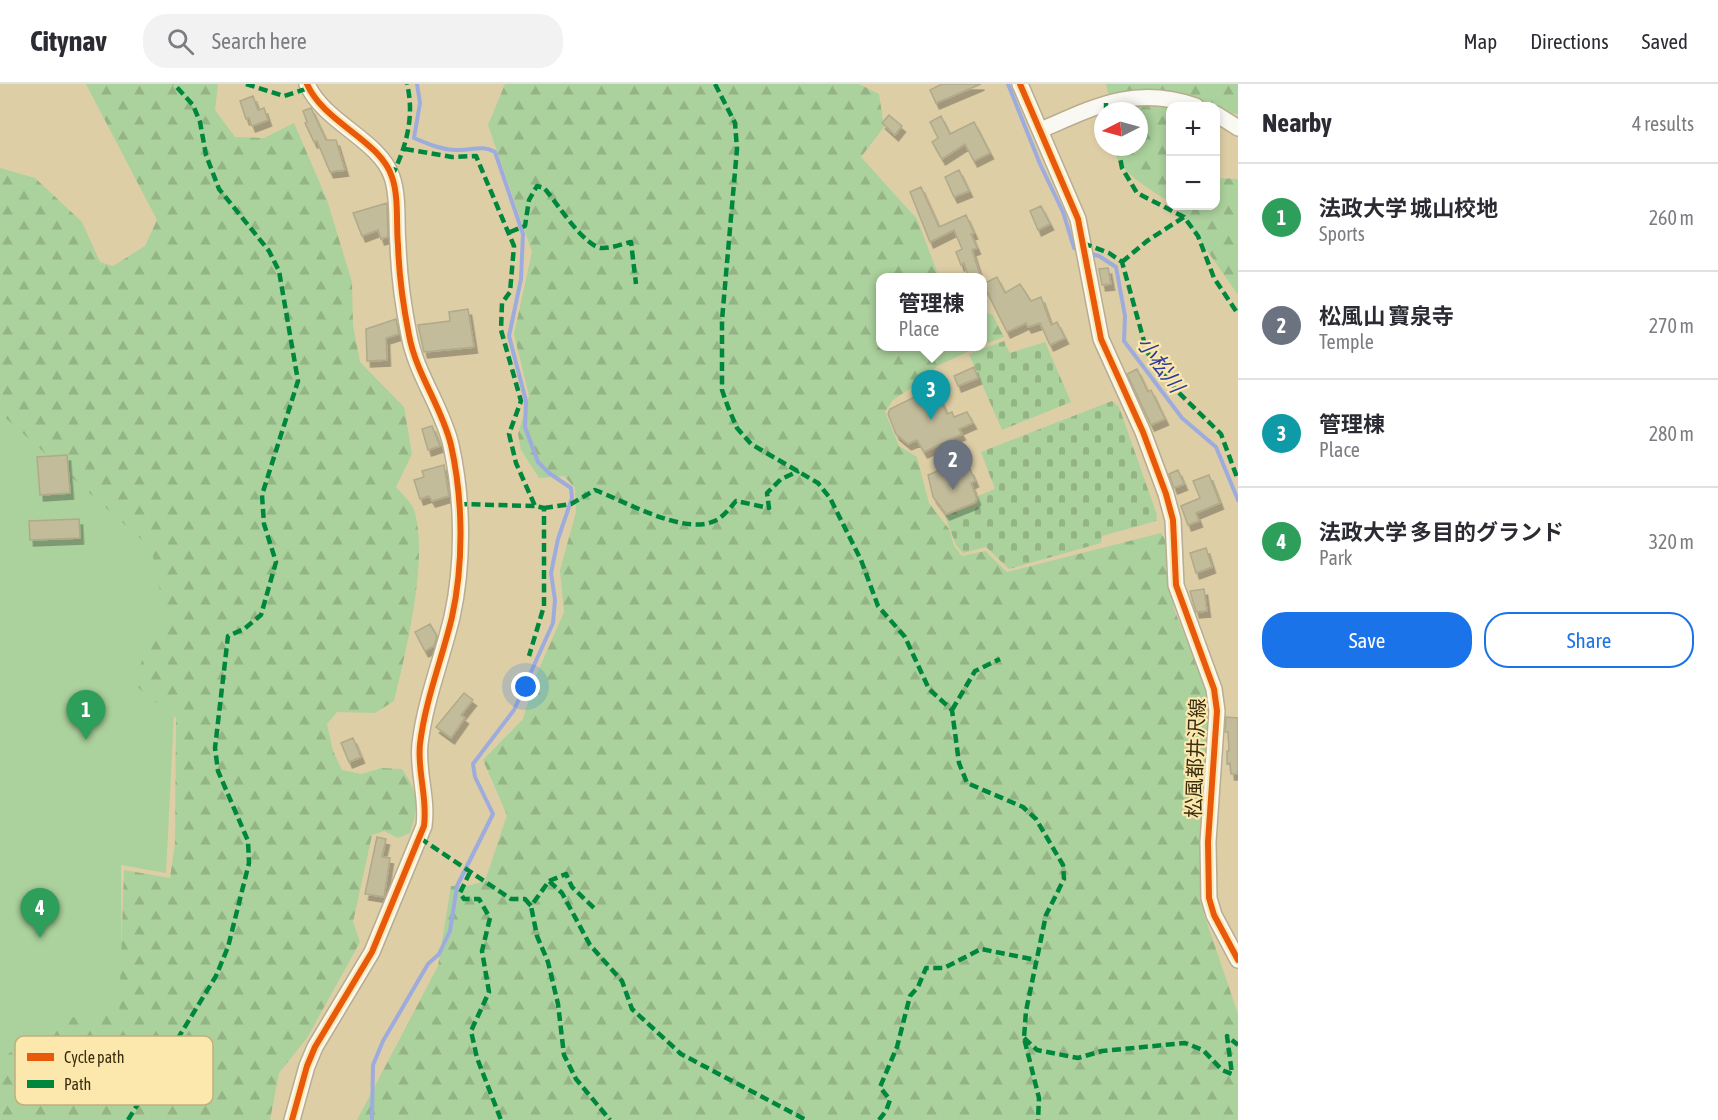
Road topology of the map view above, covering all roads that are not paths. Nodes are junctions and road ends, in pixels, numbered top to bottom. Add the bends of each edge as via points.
1 (308, 84) edge
2 (1020, 84) edge
3 (1178, 102) edge
4 (1220, 117) edge
5 (1238, 128) edge
6 (1041, 130) junction
7 (1238, 960) edge
8 (292, 1120) edge

1 - 8 street via 324,109 380,158 392,176 399,270 409,335 415,361 451,444 460,555 452,616 420,746 424,826 372,951 315,1047
2 - 6 street, 松風都井沢線
3 - 6 street via 1133,96 1083,111
4 - 5 street
6 - 7 street, 松風都井沢線 via 1072,204 1107,356 1143,432 1166,494 1173,520 1176,585 1214,689 1217,731 1208,882 1214,915

